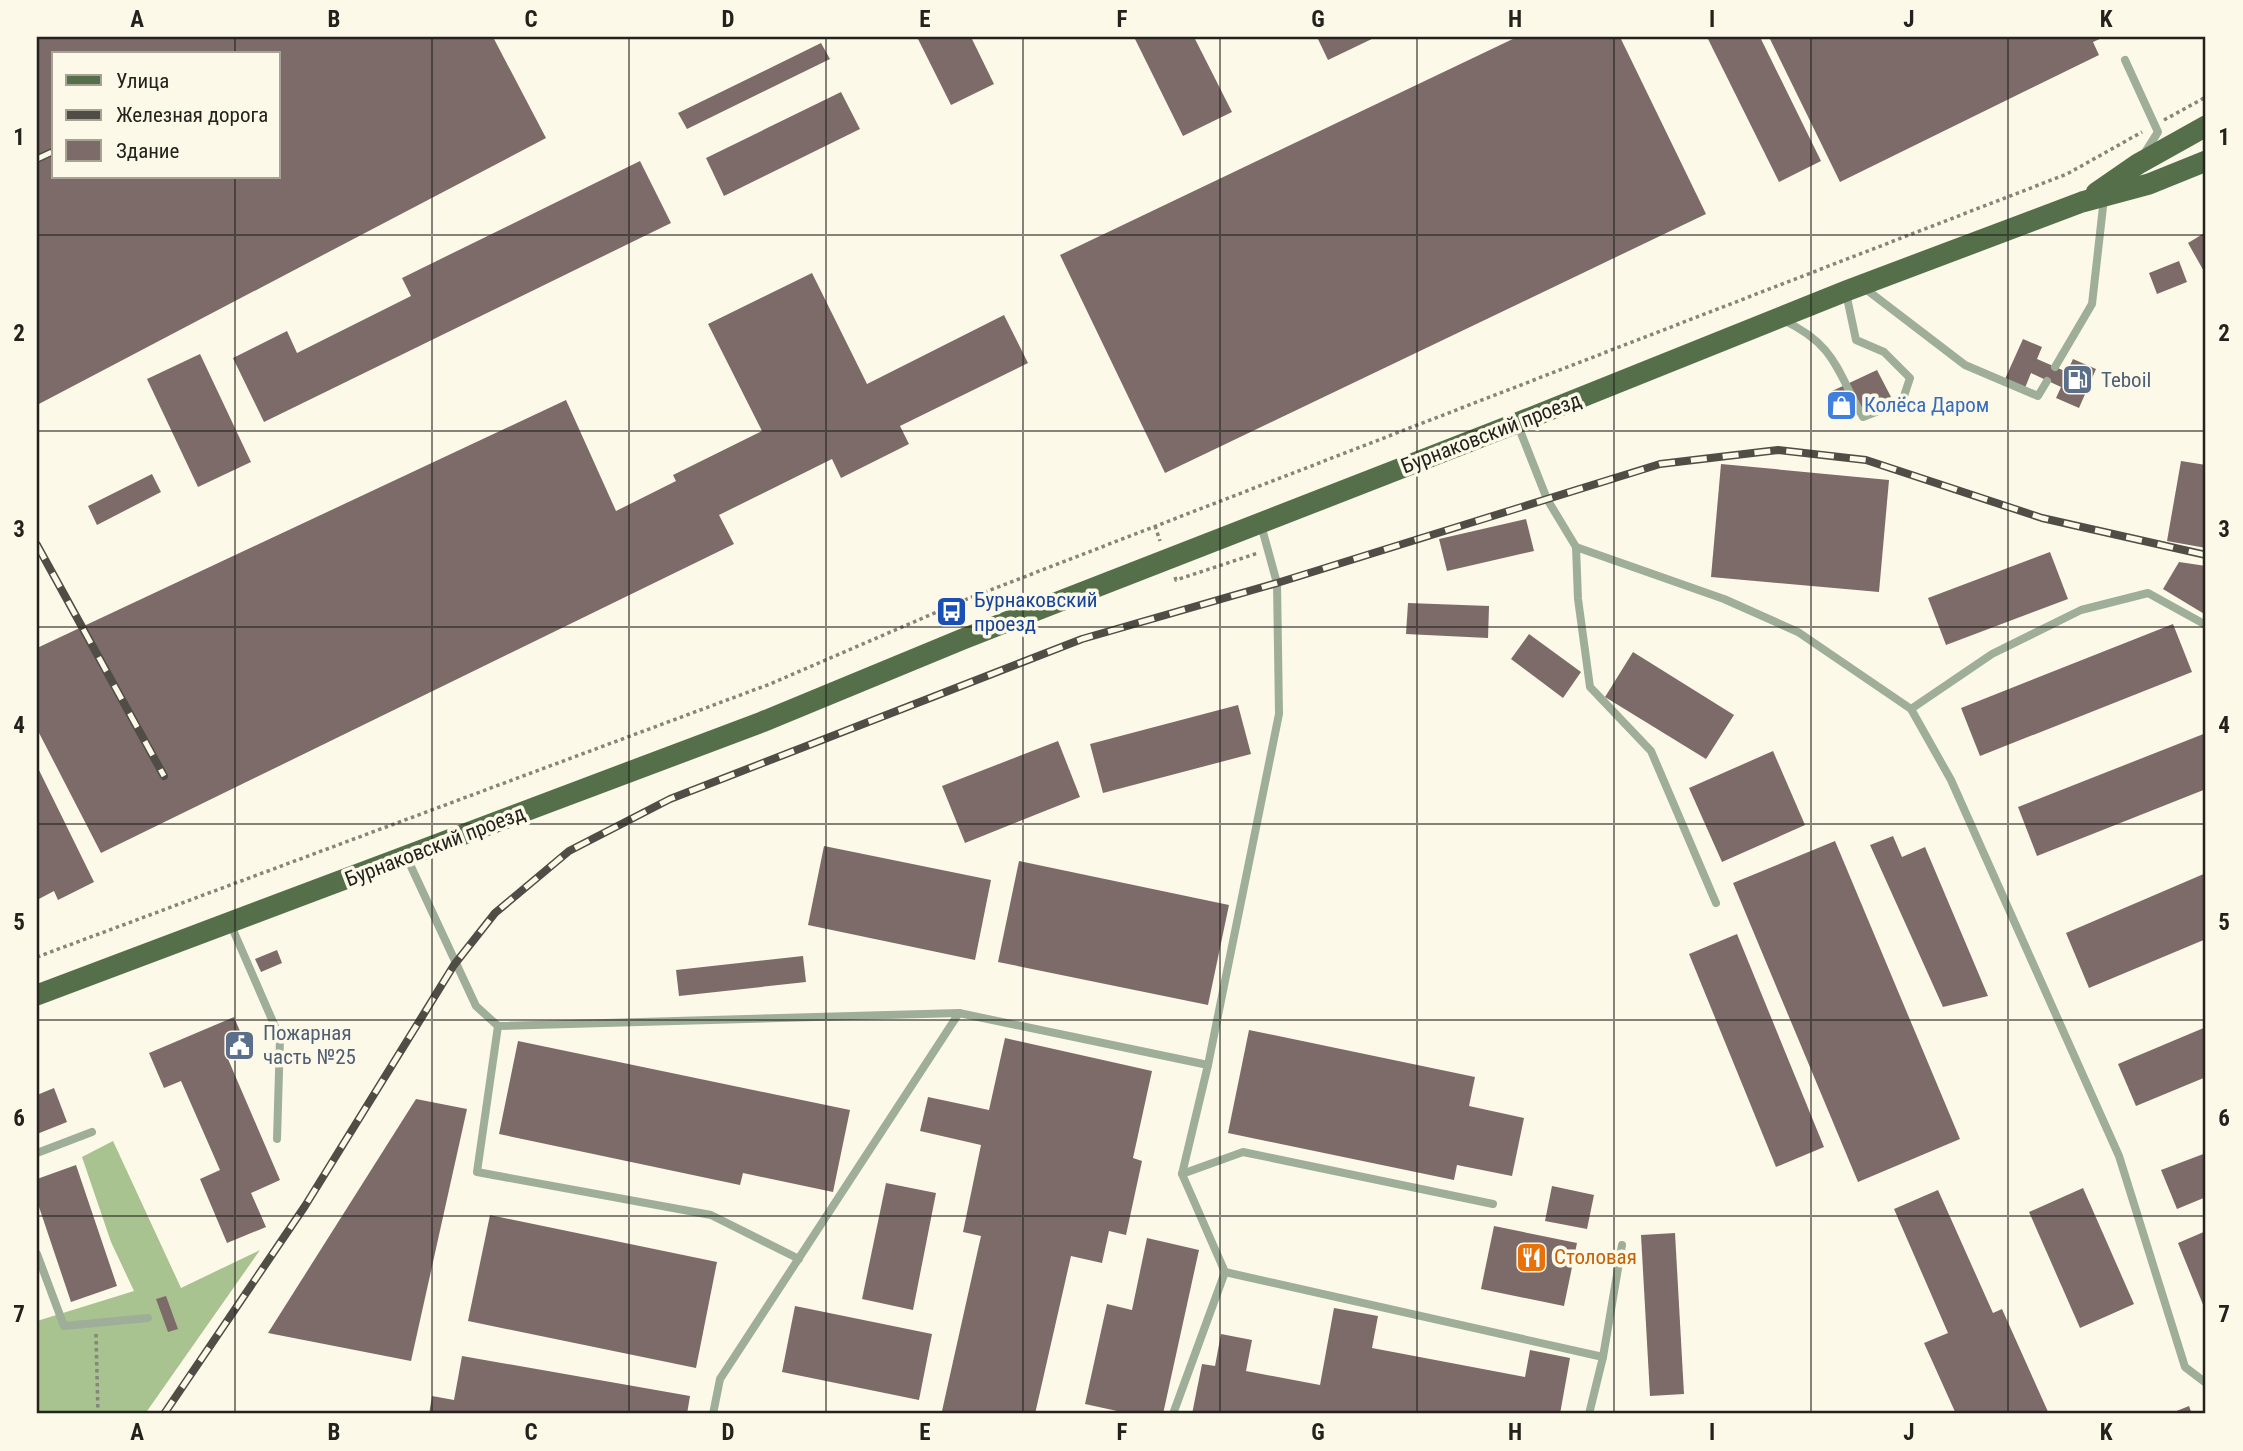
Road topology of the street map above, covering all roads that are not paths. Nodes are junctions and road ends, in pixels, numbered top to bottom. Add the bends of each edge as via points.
1 (2124, 60) dead end
2 (2206, 126) edge
3 (2206, 161) edge
4 (2138, 164) junction
5 (2149, 184) junction
6 (2104, 197) junction
7 (2082, 202) junction
8 (1854, 288) junction
9 (1781, 318) junction
10 (2055, 367) dead end
11 (2047, 381) dead end
12 (1517, 424) junction
13 (1260, 522) junction
14 (1576, 547) junction
15 (2206, 625) edge
16 (1911, 709) junction
17 (406, 857) junction
18 (1716, 903) dead end
19 (230, 923) junction
20 (37, 995) edge
21 (959, 1013) junction
22 (498, 1026) junction
23 (1208, 1065) junction
24 (92, 1132) dead end
25 (277, 1139) dead end
26 (37, 1153) edge
27 (1182, 1174) junction
28 (1493, 1204) dead end
29 (1622, 1245) dead end
30 (37, 1254) edge
31 (799, 1259) junction
32 (1225, 1272) junction
33 (148, 1318) dead end
34 (1603, 1357) junction
35 (2206, 1383) edge
36 (712, 1414) edge
37 (1174, 1414) edge
38 (1589, 1414) edge

1 - 4 lane via 2158,132
2 - 4 main road, Бурнаковский проезд
3 - 5 main road, Бурнаковский проезд
4 - 5 main road
4 - 7 main road, Бурнаковский проезд
5 - 6 main road, Бурнаковский проезд
6 - 7 main road, Бурнаковский проезд
6 - 10 lane via 2092,304
7 - 8 main road, Бурнаковский проезд
8 - 9 main road, Бурнаковский проезд
8 - 9 lane via 1856,340 1884,352 1910,378 1902,402 1863,417 1836,362 1811,333
8 - 11 lane via 1965,365 2038,396
9 - 12 main road, Бурнаковский проезд
12 - 13 main road, Бурнаковский проезд
12 - 14 lane via 1547,499
13 - 17 main road, Бурнаковский проезд via 762,722
13 - 23 lane via 1277,583 1279,714
14 - 16 lane via 1724,598 1798,632
14 - 18 lane via 1590,687 1650,751
15 - 16 lane via 2148,593 2081,610 1993,654
16 - 35 lane via 1951,780 2119,1156 2185,1367
17 - 19 main road, Бурнаковский проезд
17 - 22 lane via 476,1006
19 - 20 main road, Бурнаковский проезд
19 - 25 lane via 281,1038
21 - 22 lane
21 - 23 lane
21 - 31 lane
22 - 31 lane via 477,1172 711,1216
23 - 27 lane
24 - 26 lane
27 - 28 lane via 1243,1152
27 - 32 lane
29 - 34 lane
30 - 33 lane via 64,1326
31 - 36 lane via 720,1379
32 - 34 lane
32 - 37 lane
34 - 38 lane

